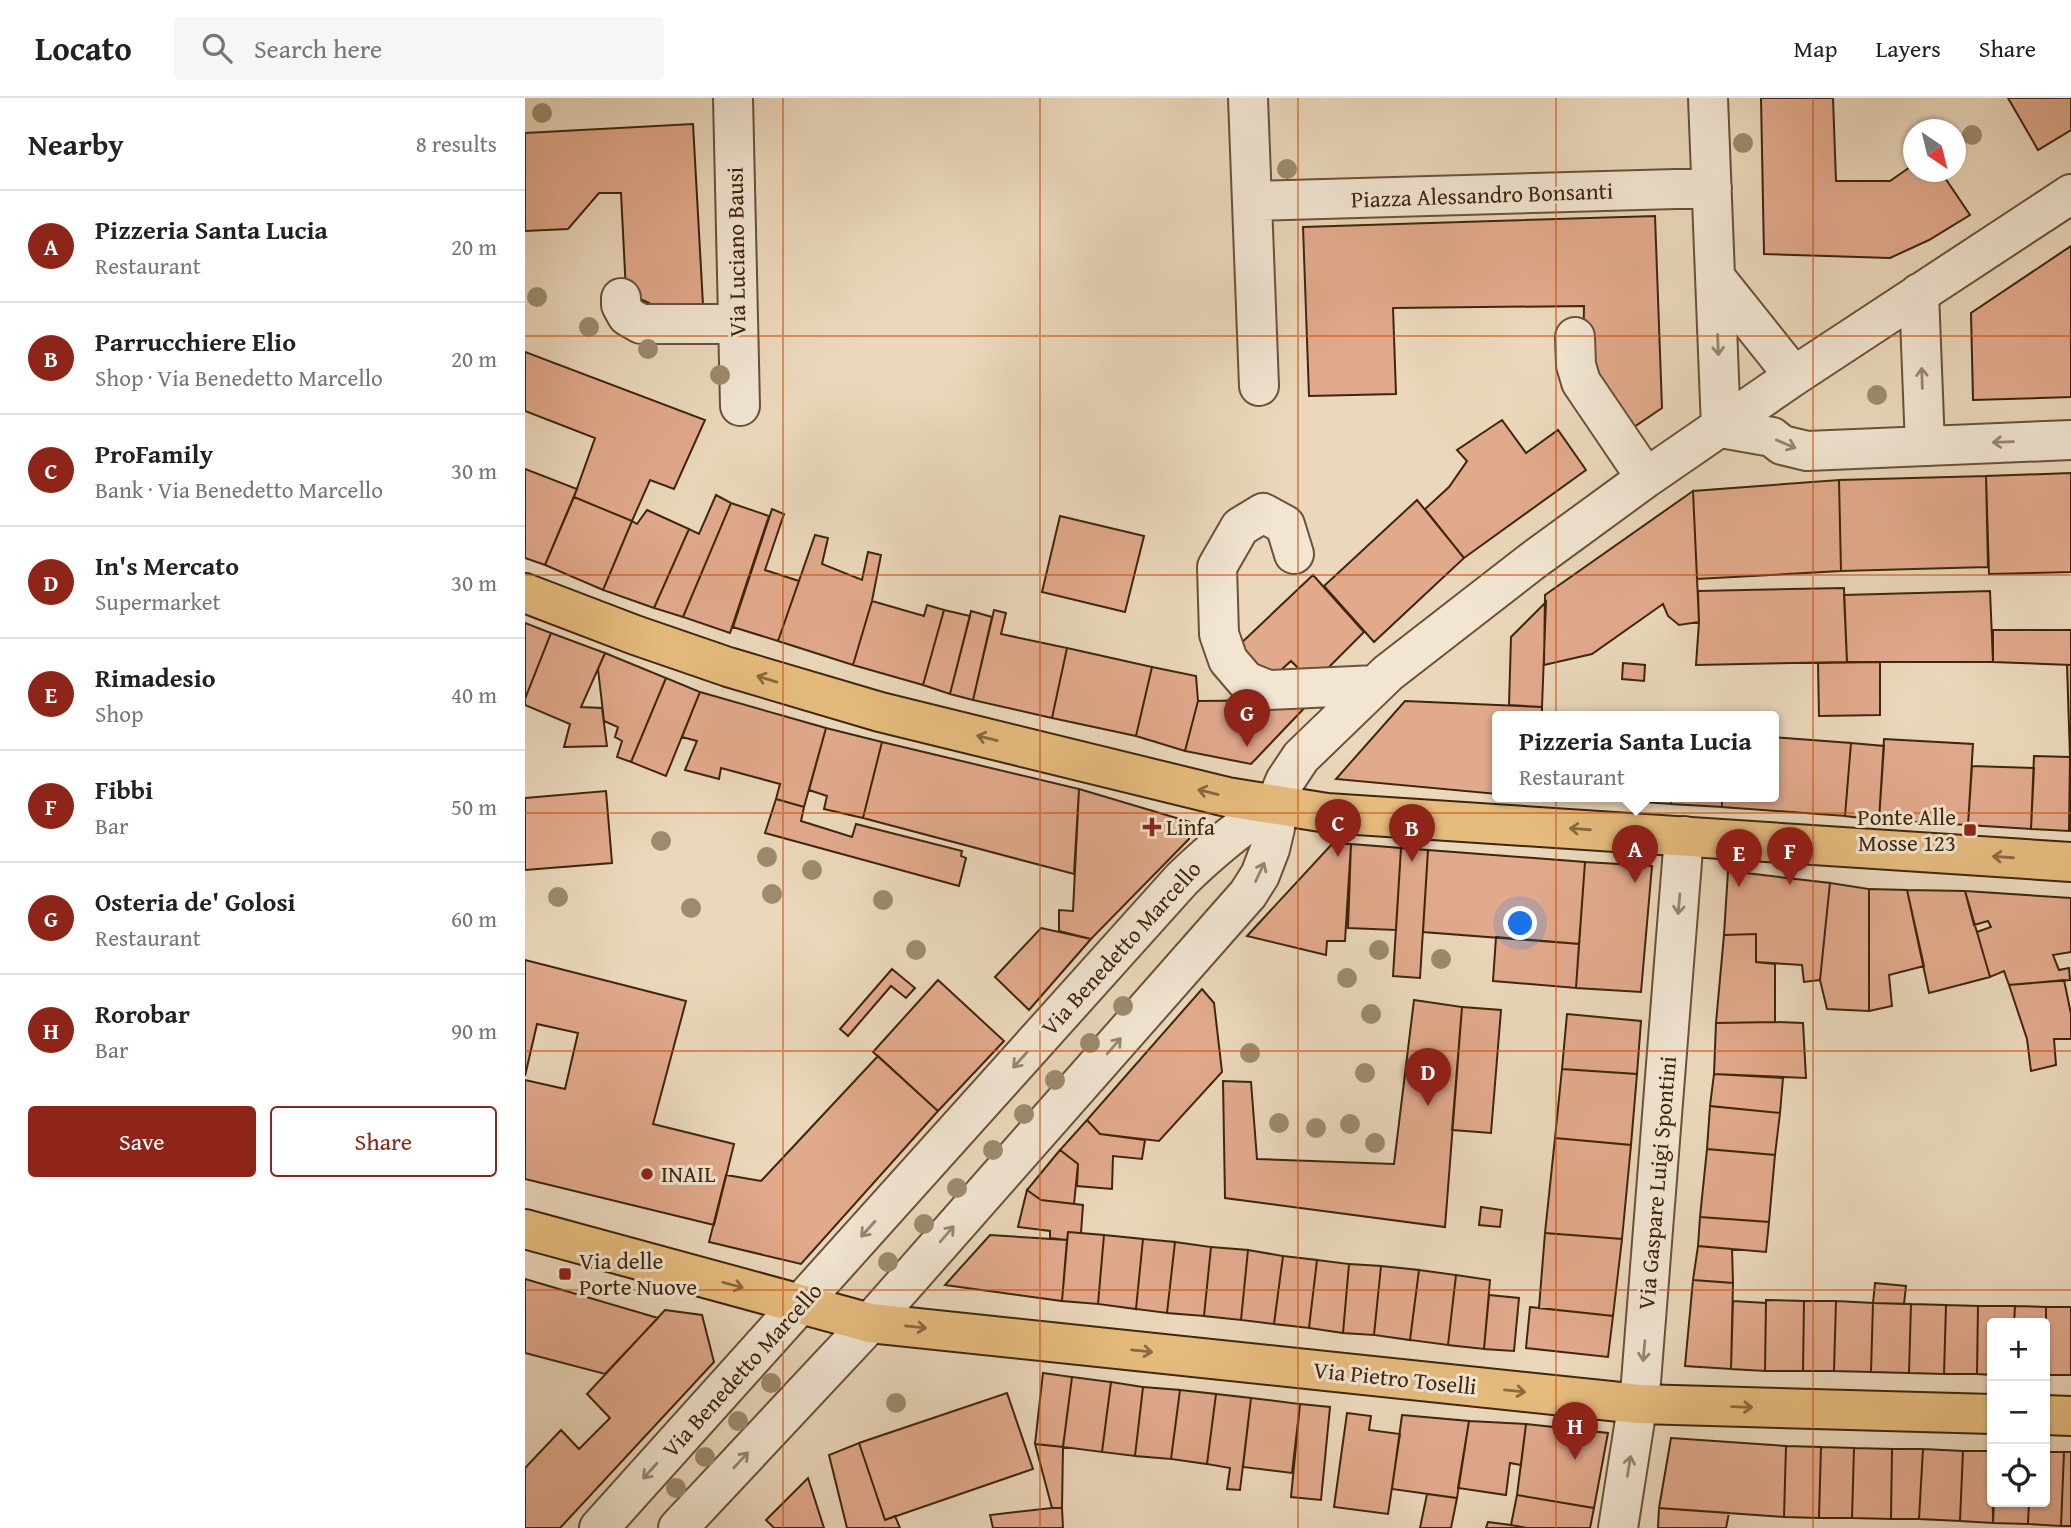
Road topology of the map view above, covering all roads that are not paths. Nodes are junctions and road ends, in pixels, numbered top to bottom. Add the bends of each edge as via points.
1 (733, 98) edge
2 (1248, 98) edge
3 (1708, 98) edge
4 (1711, 188) junction
5 (2071, 194) edge
6 (1252, 201) junction
7 (1715, 276) junction
8 (1919, 293) junction
9 (621, 298) dead end
10 (737, 324) junction
11 (1575, 337) dead end
12 (1794, 376) junction
13 (1259, 386) dead end
14 (740, 406) dead end
15 (1721, 428) junction
16 (2071, 440) edge
17 (1925, 446) junction
18 (1646, 478) junction
19 (1294, 554) dead end
20 (525, 593) edge
21 (1375, 685) junction
22 (1275, 805) junction
23 (1684, 836) junction
24 (2071, 862) edge
25 (525, 1229) edge
26 (802, 1304) junction
27 (870, 1323) junction
28 (1639, 1404) junction
29 (1987, 1414) edge
30 (2050, 1415) edge
31 (2071, 1416) edge
32 (599, 1528) edge
33 (678, 1528) edge
34 (1618, 1528) edge

1 - 10 street, Via Luciano Bausi
2 - 6 street
3 - 4 street
4 - 6 street, Piazza Alessandro Bonsanti
4 - 7 street
5 - 8 street
6 - 13 street
7 - 12 street
7 -> 15 street
8 - 12 street
17 -> 8 street
9 - 10 street via 627,316 642,324
10 - 14 street, Via Luciano Bausi
11 - 18 street via 1581,382
12 - 15 street
15 -> 17 street via 1772,437 1782,445 1807,451
15 - 18 street
16 -> 17 street
18 - 21 street
19 - 21 street via 1285,524 1263,513 1240,527 1217,567 1219,634 1228,660 1246,681 1268,690
22 -> 20 main road via 880,712 716,663
21 - 22 street via 1301,757
23 -> 22 main road via 1327,813
22 -> 26 street, Via Benedetto Marcello via 1246,822 1182,879
27 -> 22 street via 1248,894 1270,849
24 -> 23 main road
23 -> 28 street, Via Gaspare Luigi Spontini
25 -> 26 main road
26 - 27 main road, Via Pietro Toselli
26 -> 32 street, Via Benedetto Marcello
27 -> 28 main road, Via Pietro Toselli
33 -> 27 street
28 -> 29 main road, Via Pietro Toselli
34 -> 28 street, Via Gaspare Luigi Spontini
30 - 31 main road

